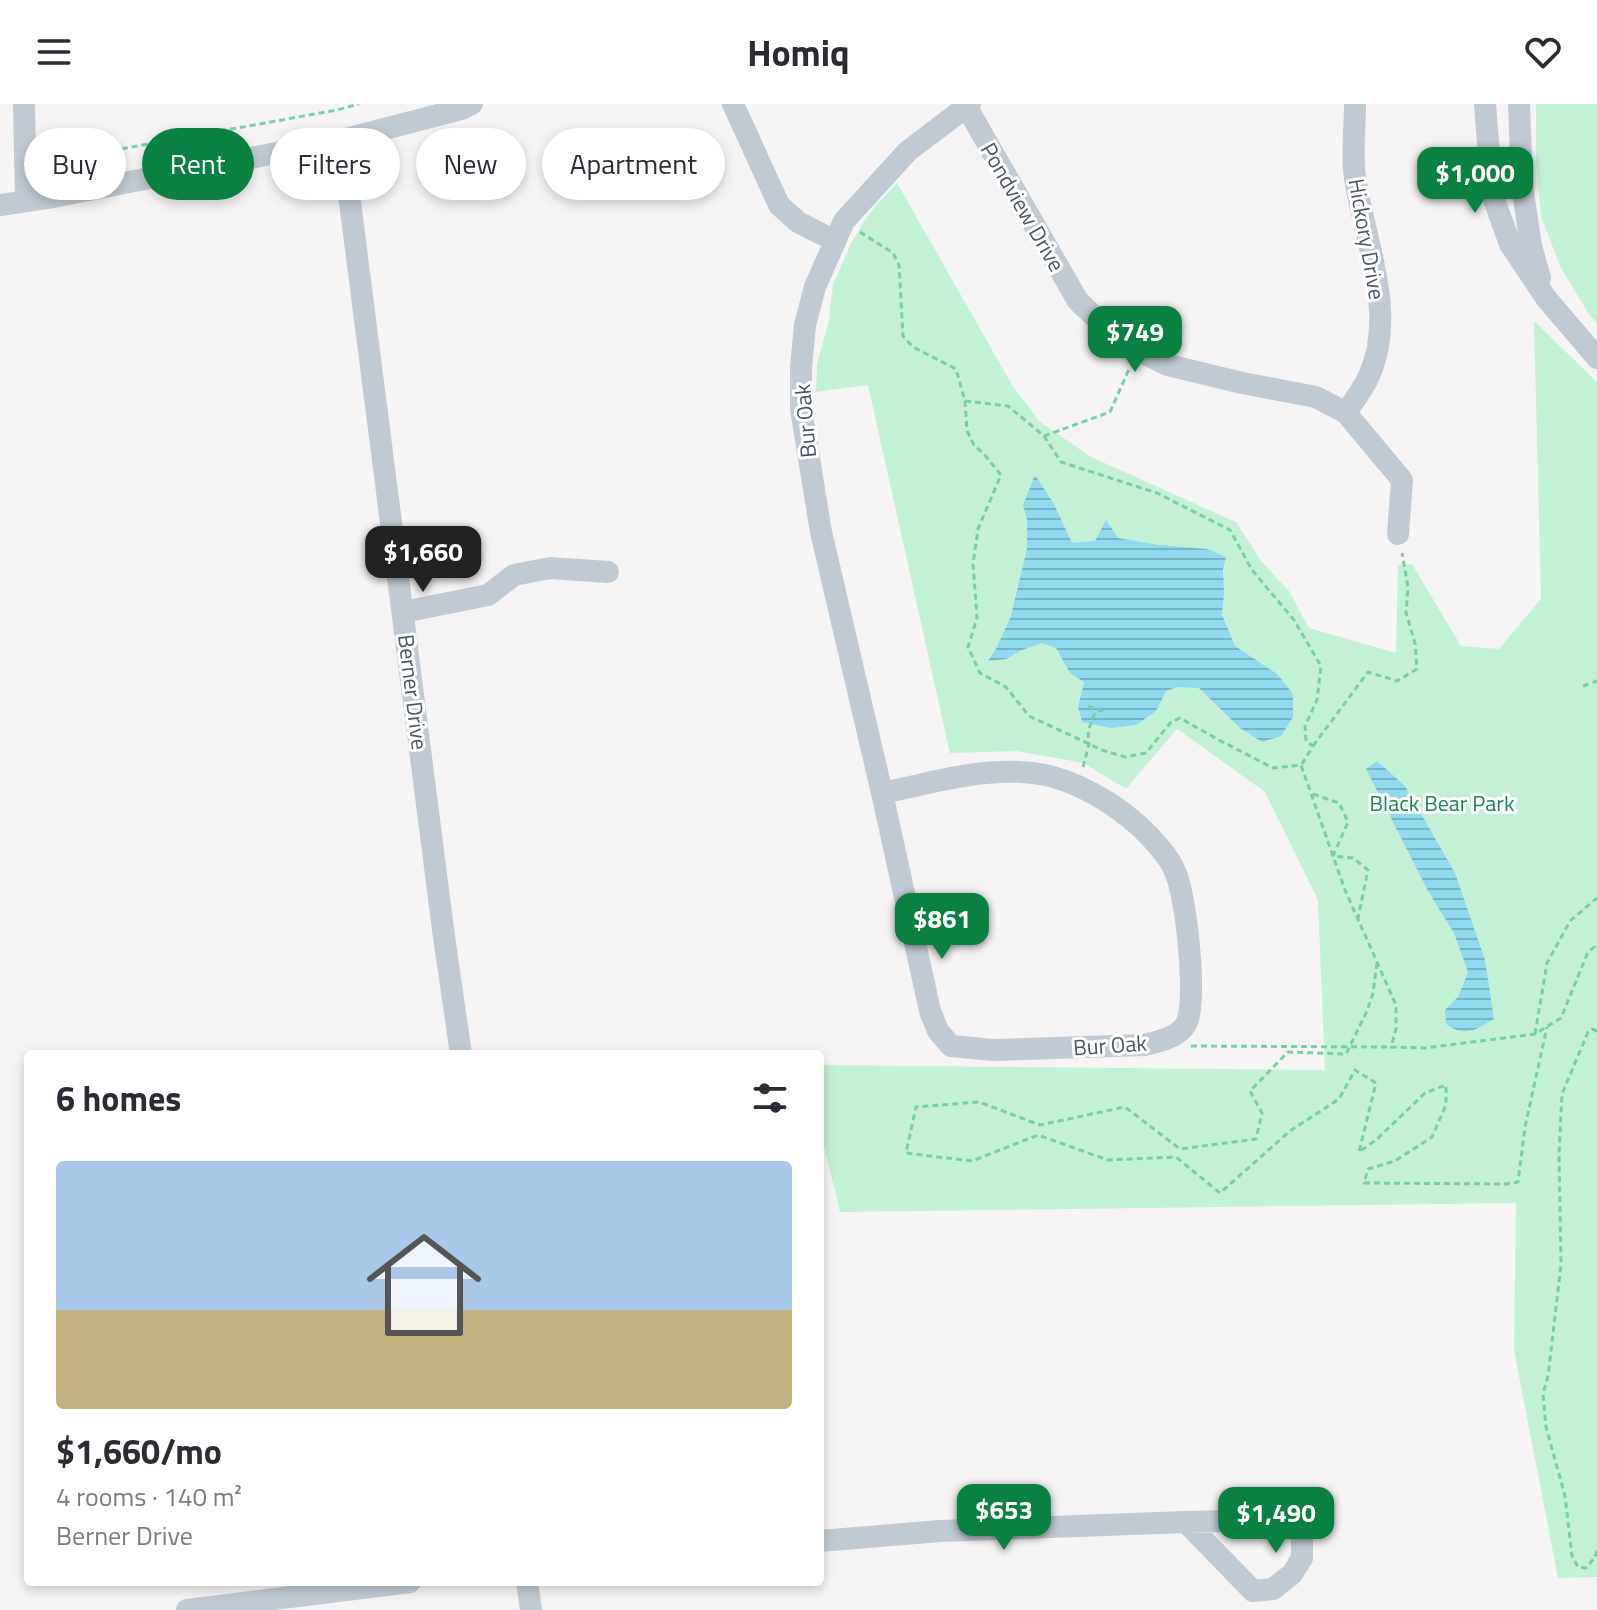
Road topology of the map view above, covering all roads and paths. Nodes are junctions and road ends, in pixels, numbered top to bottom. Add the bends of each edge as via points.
1 (24, 104) edge
2 (359, 104) edge
3 (472, 104) edge
4 (733, 104) edge
5 (1355, 104) edge
6 (1485, 104) edge
7 (1519, 104) edge
8 (968, 105) edge
9 (24, 128) edge
10 (388, 128) edge
11 (126, 149) edge
12 (270, 154) edge
13 (350, 200) edge
14 (26, 201) joint
15 (0, 205) edge
16 (840, 231) junction
17 (1546, 298) junction
18 (1138, 350) junction
19 (1597, 358) edge
20 (965, 401) junction
21 (1346, 413) junction
22 (1044, 436) junction
23 (1398, 534) joint
24 (608, 572) dead end
25 (403, 612) junction
26 (1597, 681) edge
27 (1583, 686) dead end
28 (1088, 706) dead end
29 (1096, 710) junction
30 (1104, 712) dead end
31 (1089, 744) junction
32 (1313, 746) junction
33 (1301, 765) junction
34 (1076, 785) junction
35 (882, 793) junction
36 (1311, 794) junction
37 (1333, 856) junction
38 (1597, 898) edge
39 (1358, 918) junction
40 (1597, 945) edge
41 (1377, 963) junction
42 (1547, 1027) junction
43 (1597, 1031) edge
44 (1174, 1034) junction
45 (1535, 1034) junction
46 (1391, 1047) junction
47 (460, 1050) edge
48 (1186, 1522) junction
49 (824, 1541) edge
50 (1597, 1550) edge
51 (378, 1586) edge
52 (528, 1586) edge
53 (1253, 1600) edge
54 (187, 1610) edge
55 (531, 1610) edge

1 - 9 street
2 - 11 path
3 - 10 street
4 - 16 street via 779,205 798,222
5 - 21 street, Hickory Drive via 1355,181 1378,277 1379,324 1371,374
6 - 17 street via 1492,194 1510,244
7 - 17 street via 1522,185
8 - 16 street, Bur Oak via 908,151
8 - 18 street, Pondview Drive via 1078,301 1121,342
12 - 14 street
13 - 25 street, Berner Drive
14 - 15 street
16 - 20 path via 893,253 899,265 903,336 913,347 956,369
16 - 35 street, Bur Oak via 805,325 801,409 821,532
17 - 19 street
18 - 21 street, Pondview Drive via 1168,365 1316,397
18 - 22 path via 1110,412
20 - 22 path via 1008,406
20 - 31 path via 967,431 1001,475 978,529 973,564 977,618 968,647 980,673 1006,687 1029,716
21 - 23 street, Pondview Drive via 1402,480
22 - 32 path via 1061,462 1157,493 1230,530 1321,666 1317,700 1305,726 1306,741
23 - 32 path via 1417,669 1397,681 1368,672
24 - 25 street via 526,572 488,595
25 - 47 street, Berner Drive
26 - 27 path
28 - 29 path
29 - 30 path
29 - 31 path
31 - 33 path via 1125,757 1146,753 1180,718 1273,768
31 - 34 path
32 - 33 path
33 - 36 path
34 - 35 street, Bur Oak via 1020,771 988,772
34 - 44 street, Bur Oak via 1140,827 1176,873 1187,925 1191,989 1186,1024
35 - 44 street, Bur Oak via 930,1011 951,1046 994,1050 1144,1045
36 - 37 path
36 - 37 path via 1339,803 1348,822
37 - 39 path
37 - 39 path via 1353,858 1368,870
38 - 45 path via 1570,921 1547,963
39 - 41 path
40 - 42 path via 1588,952 1561,1018
41 - 42 path via 1367,1011 1346,1054 1288,1052 1250,1091 1262,1113 1256,1139 1180,1149 1125,1107 1040,1125 979,1102 916,1107 906,1153 972,1161 1038,1135 1108,1160 1176,1157 1220,1193 1290,1131 1339,1099 1355,1070 1376,1083 1359,1152 1425,1093 1446,1085 1446,1105 1432,1137 1395,1161 1368,1169 1364,1183 1518,1182
41 - 46 path via 1396,1005
42 - 45 path
43 - 50 path via 1588,1032 1562,1094 1561,1265 1543,1394 1572,1556 1578,1567 1586,1568
44 - 46 path via 1187,1046
45 - 46 path via 1425,1048
48 - 49 street
48 - 53 street
48 - 53 street via 1289,1522 1302,1536 1302,1558 1292,1574
51 - 54 street
52 - 55 street

